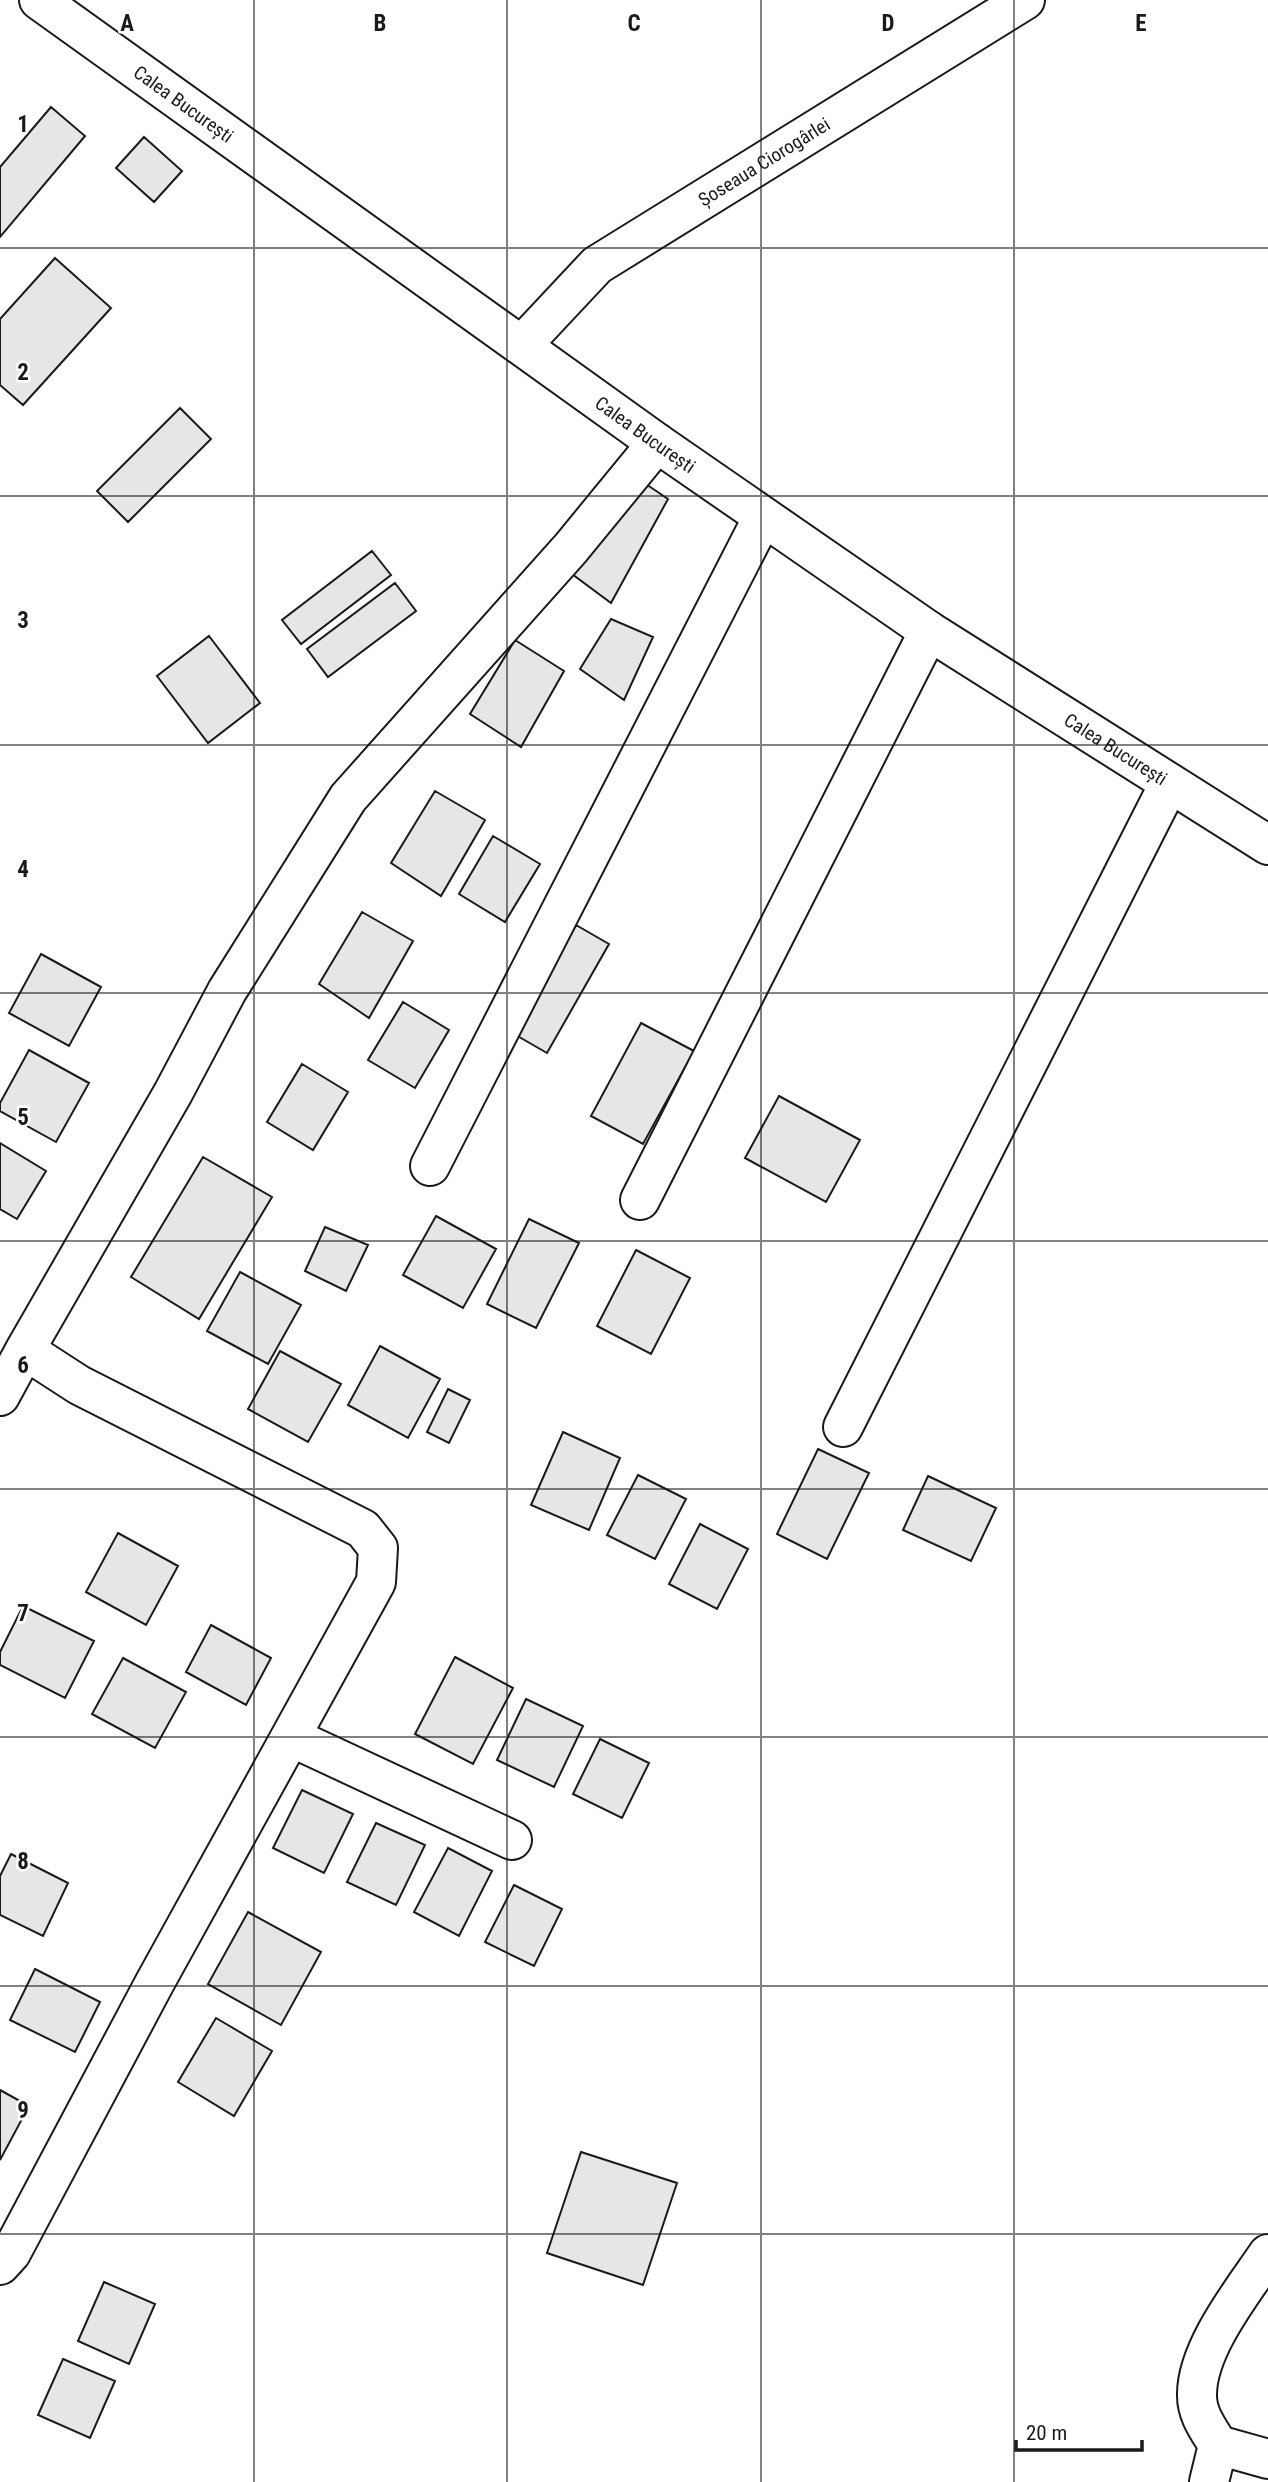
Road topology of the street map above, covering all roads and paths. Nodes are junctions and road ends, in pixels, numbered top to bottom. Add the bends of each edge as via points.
1 (38, 0) edge
2 (1025, 0) edge
3 (522, 345) junction
4 (657, 443) junction
5 (763, 517) junction
6 (929, 631) junction
7 (1169, 784) junction
8 (1268, 845) edge
9 (430, 1167) dead end
10 (640, 1200) dead end
11 (24, 1350) junction
12 (0, 1396) edge
13 (843, 1427) dead end
14 (290, 1737) junction
15 (512, 1840) dead end
16 (1268, 2254) edge
17 (0, 2265) edge
18 (1218, 2445) junction
19 (1268, 2459) edge
20 (1209, 2482) edge

1 - 3 street, Calea București
2 - 3 street, Șoseaua Ciorogârlei via 597,265
3 - 4 street, Calea București
4 - 5 street, Calea București
4 - 11 street via 571,548 348,798 227,991
5 - 6 street, Calea București
5 - 9 street
6 - 7 street, Calea București
6 - 10 street
7 - 8 street, Calea București
7 - 13 street
11 - 12 street
11 - 14 street via 79,1385 363,1529 378,1548 376,1582
14 - 15 street
14 - 17 street via 11,2253
16 - 18 street via 1204,2359 1196,2396 1201,2418
18 - 19 street
18 - 20 street

